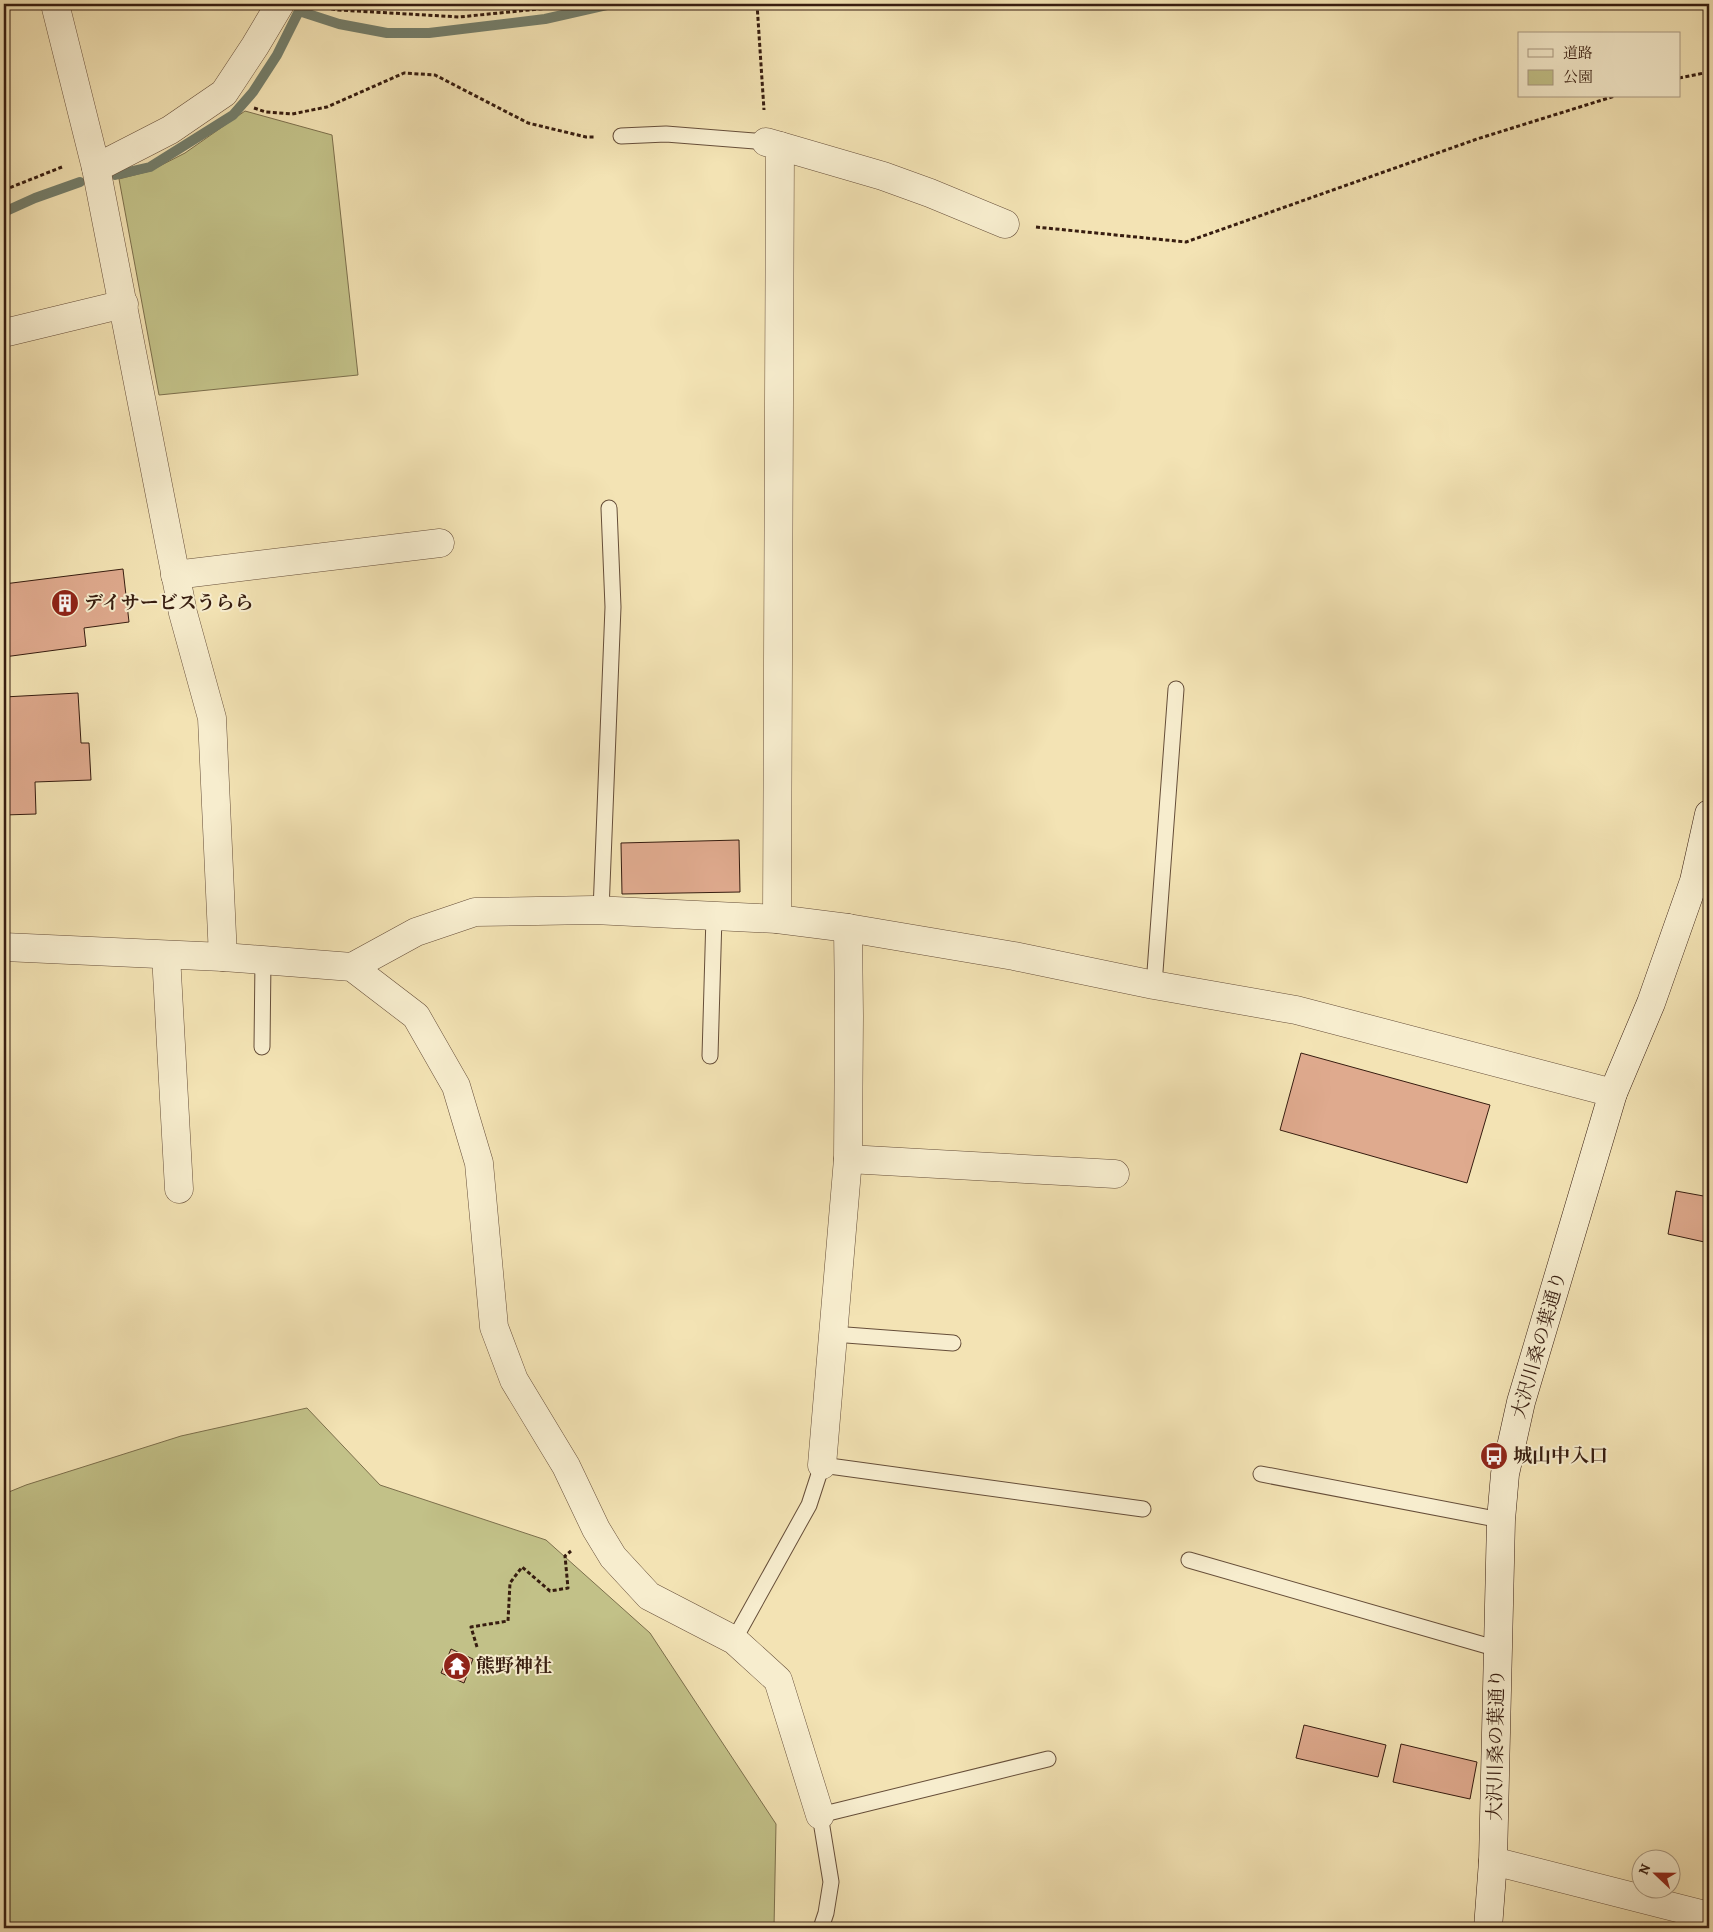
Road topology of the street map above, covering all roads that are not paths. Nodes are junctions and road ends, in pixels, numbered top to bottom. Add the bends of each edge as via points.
1 (56, 4) edge
2 (280, 4) edge
3 (621, 136) road end
4 (773, 144) junction
5 (95, 163) junction
6 (1005, 224) road end
7 (124, 304) junction
8 (4, 333) edge
9 (608, 508) dead end
10 (440, 543) dead end
11 (175, 575) junction
12 (1176, 689) dead end
13 (1709, 814) edge
14 (1702, 882) edge
15 (600, 911) junction
16 (714, 916) junction
17 (777, 919) junction
18 (848, 928) junction
19 (4, 947) edge
20 (166, 955) junction
21 (223, 957) junction
22 (263, 959) junction
23 (352, 967) junction
24 (1154, 985) junction
25 (262, 1047) dead end
26 (710, 1056) dead end
27 (1613, 1093) junction
28 (848, 1159) junction
29 (1115, 1174) dead end
30 (179, 1189) dead end
31 (834, 1334) junction
32 (953, 1343) dead end
33 (822, 1465) junction
34 (1261, 1474) dead end
35 (1143, 1509) dead end
36 (1501, 1520) junction
37 (1189, 1560) dead end
38 (734, 1640) junction
39 (1498, 1649) junction
40 (1048, 1759) dead end
41 (820, 1815) junction
42 (1493, 1861) junction
43 (1700, 1914) edge
44 (821, 1928) edge
45 (1488, 1928) edge

1 - 5 street
2 - 5 street via 224,93 170,130
3 - 4 lane via 666,134
4 - 6 street via 899,182
4 - 17 street
5 - 7 street
7 - 8 street
7 - 11 street
9 - 15 lane via 613,607
10 - 11 street
11 - 21 street via 212,718
12 - 24 lane
13 - 14 street, 大沢川桑の葉通り
14 - 27 street, 大沢川桑の葉通り
15 - 16 street
15 - 23 street via 475,912 416,932
16 - 17 street
16 - 26 lane
17 - 18 street
18 - 24 street via 1014,956
18 - 28 street
19 - 20 street
20 - 21 street
20 - 30 street
21 - 22 street
22 - 23 street
22 - 25 lane
23 - 38 street via 416,1016 456,1086 479,1162 494,1327 514,1380 566,1466 596,1529 613,1557 649,1596
24 - 27 street via 1296,1010
27 - 36 street, 大沢川桑の葉通り via 1521,1402 1505,1474
28 - 29 street
28 - 31 street
31 - 32 lane
31 - 33 street
33 - 35 lane
33 - 38 lane via 809,1505
34 - 36 lane
36 - 39 street, 大沢川桑の葉通り
37 - 39 lane
38 - 41 street via 778,1680
39 - 42 street, 大沢川桑の葉通り
40 - 41 lane
41 - 44 lane via 831,1882
42 - 43 street
42 - 45 street, 大沢川桑の葉通り

